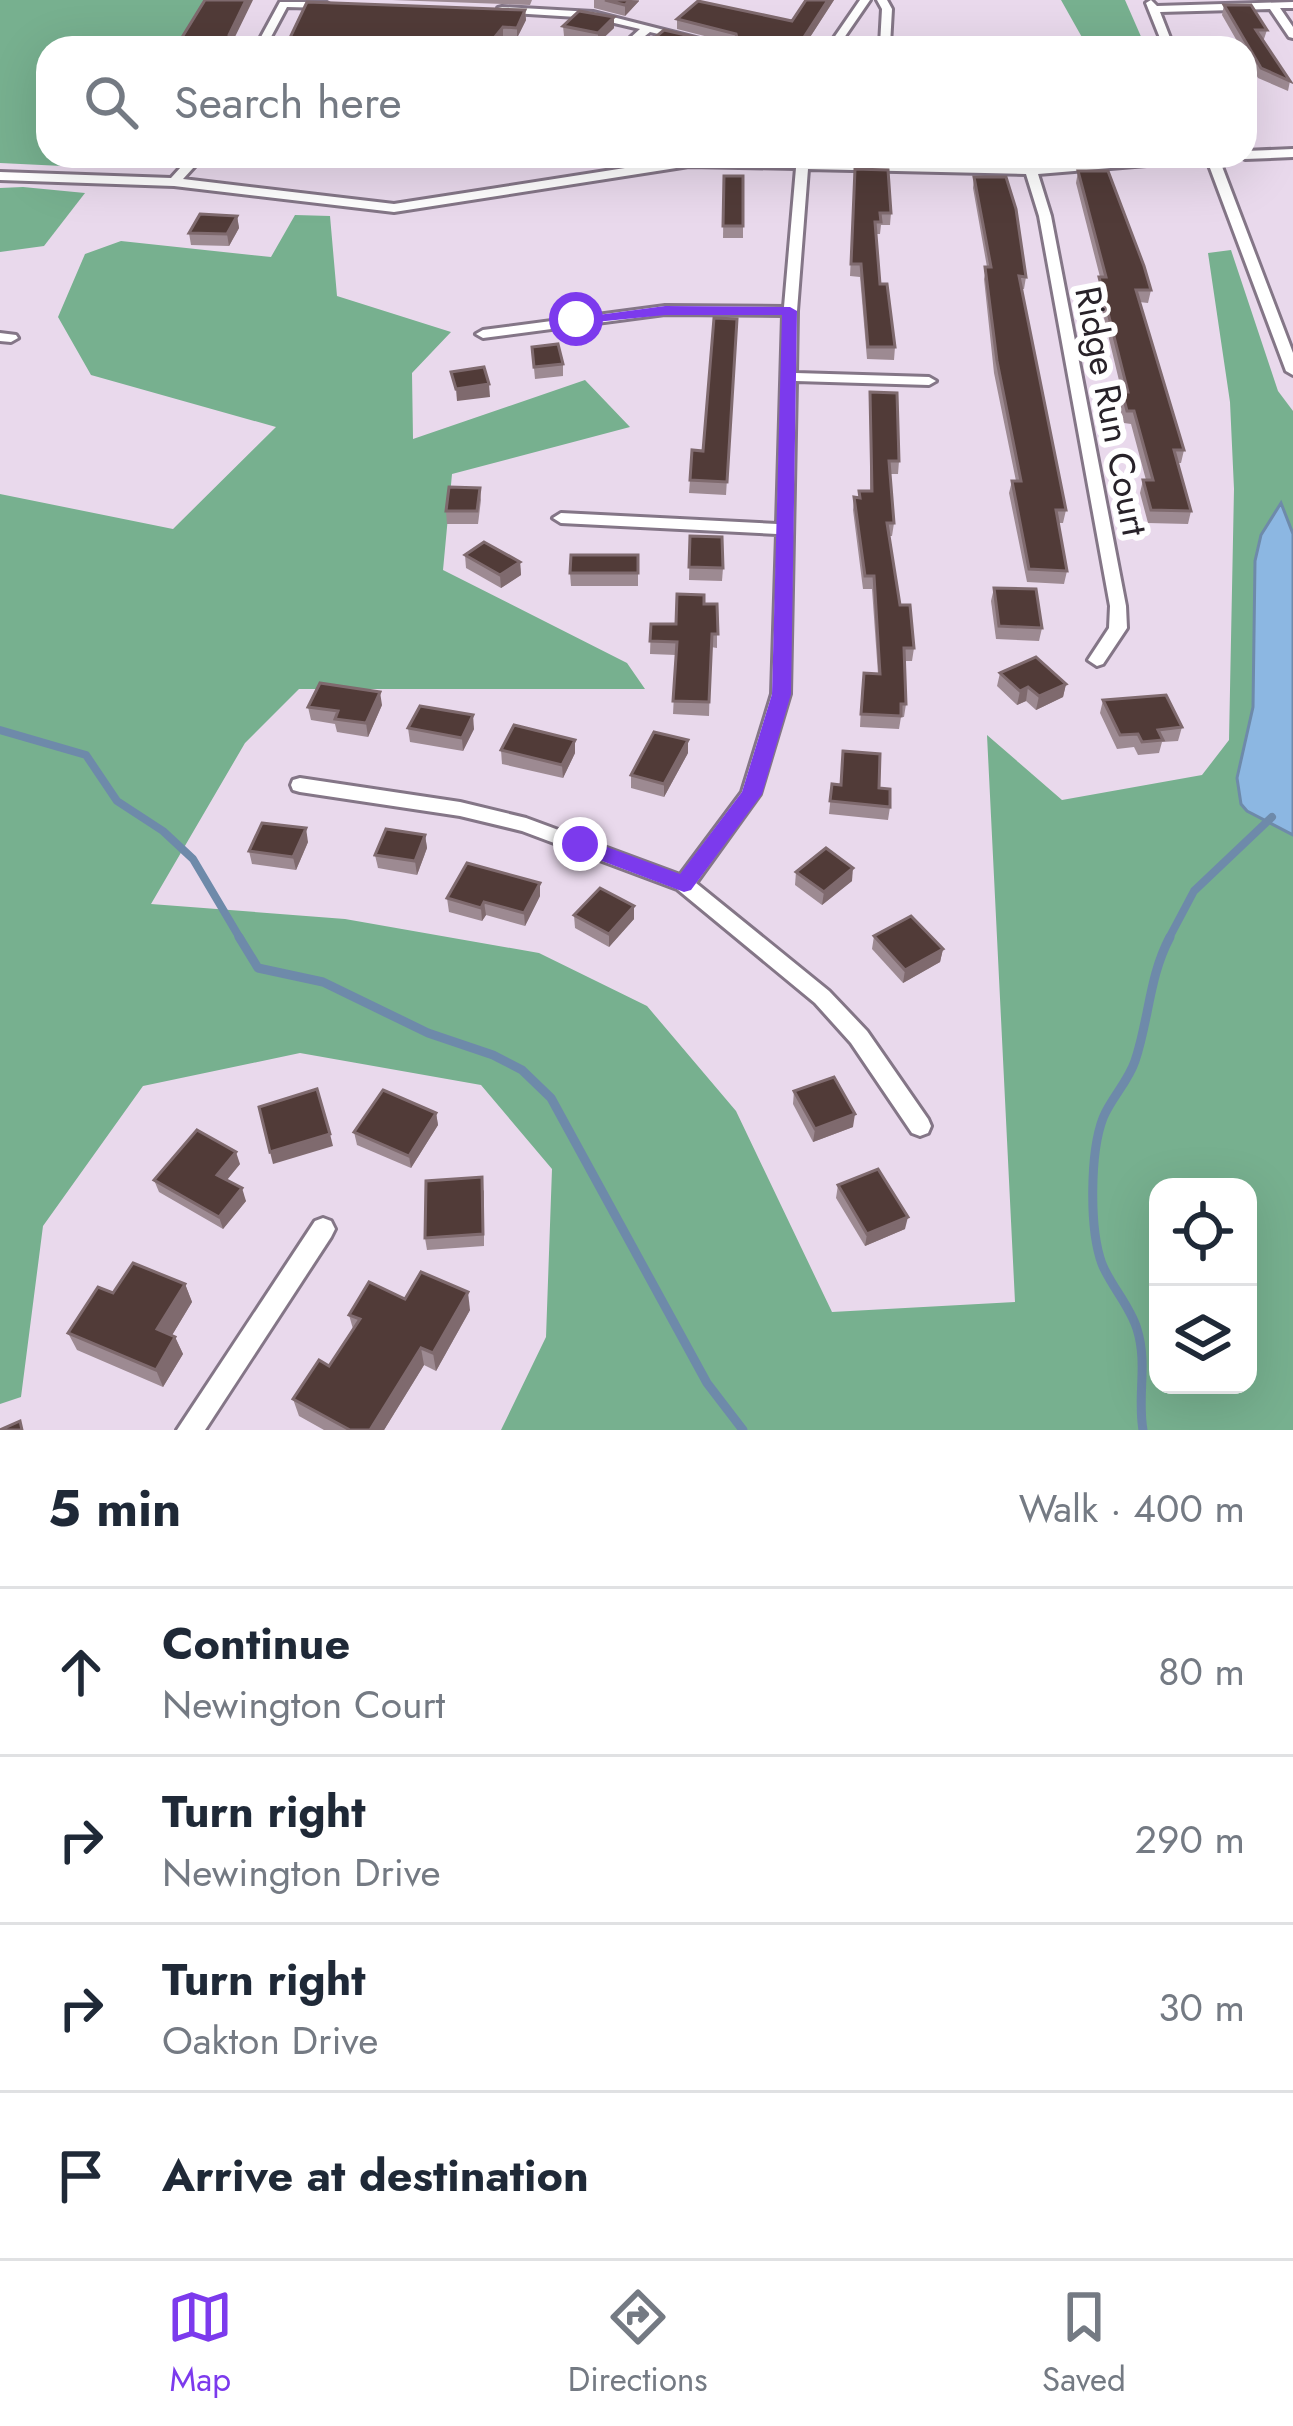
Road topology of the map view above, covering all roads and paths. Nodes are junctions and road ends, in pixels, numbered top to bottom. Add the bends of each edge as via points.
1 (865, 0) edge
2 (882, 0) edge
3 (1152, 4) edge
4 (338, 5) edge
5 (1293, 5) edge
6 (1273, 6) junction
7 (494, 10) edge
8 (648, 28) junction
9 (1293, 35) edge
10 (267, 36) edge
11 (638, 36) edge
12 (681, 36) edge
13 (840, 36) edge
14 (886, 36) edge
15 (1164, 36) edge
16 (1293, 153) edge
17 (1257, 154) edge
18 (187, 168) edge
19 (639, 168) edge
20 (801, 168) edge
21 (962, 168) edge
22 (1067, 168) edge
23 (1217, 168) edge
24 (1031, 171) junction
25 (0, 176) edge
26 (174, 182) junction
27 (790, 311) junction
28 (483, 334) dead end
29 (1293, 371) edge
30 (789, 377) junction
31 (929, 381) dead end
32 (561, 518) dead end
33 (782, 529) junction
34 (1097, 660) dead end
35 (300, 785) dead end
36 (684, 884) junction
37 (920, 1126) dead end
38 (323, 1229) dead end
39 (190, 1430) edge

1 - 13 street
2 - 14 street
3 - 6 street
3 - 15 street
4 - 10 street via 284,4
5 - 6 street
6 - 9 street
7 - 8 street via 593,15
8 - 11 street
8 - 12 street
16 - 17 street
18 - 26 street
19 - 26 street via 394,208
20 - 27 street
21 - 24 street
22 - 24 street
23 - 29 street
24 - 34 street, Ridge Run Court via 1118,606 1118,628
25 - 26 street
27 - 28 street via 665,310
27 - 30 street
30 - 31 street
30 - 33 street
32 - 33 street
33 - 36 street via 781,694 768,748 752,794
35 - 36 street via 526,825
36 - 37 street via 822,997 860,1037
38 - 39 street

